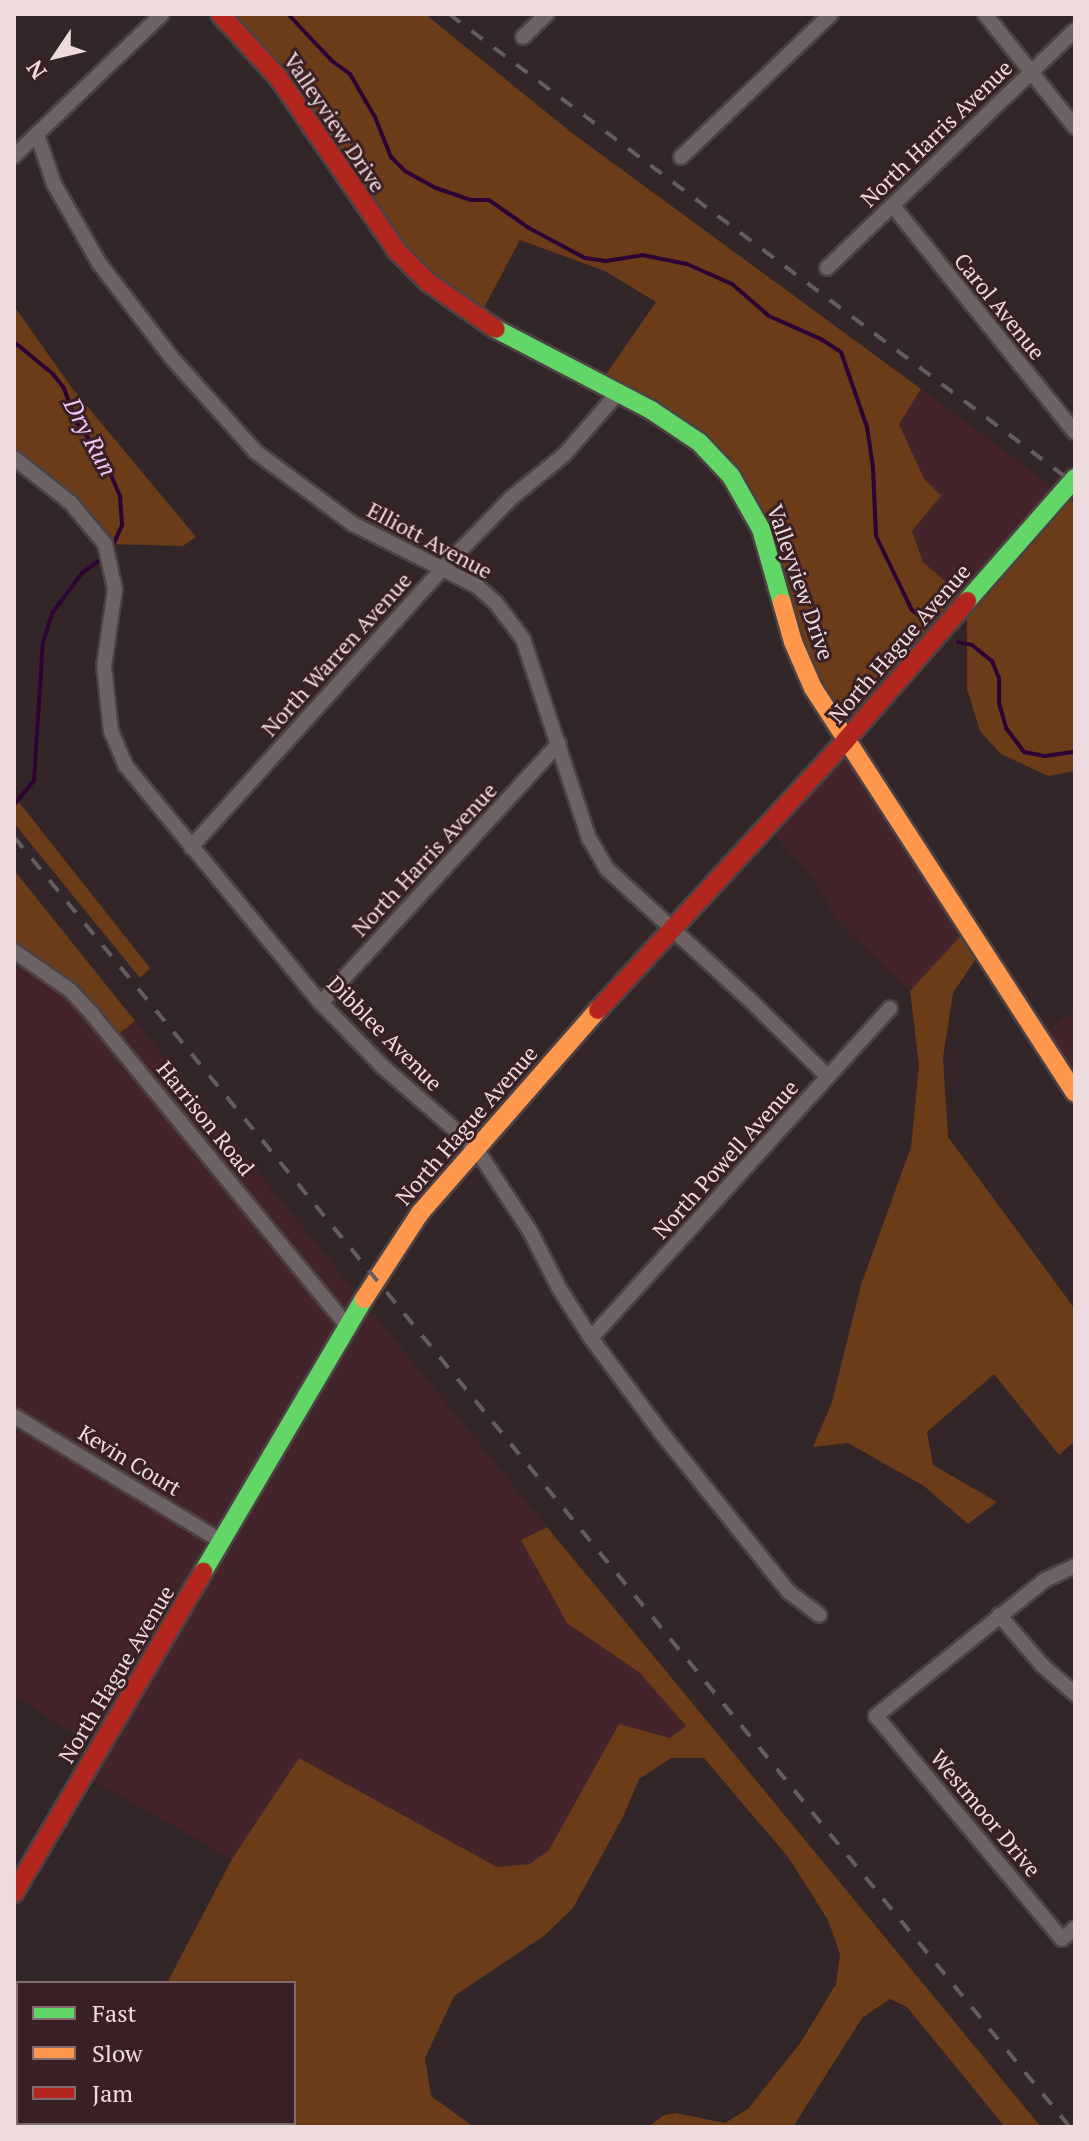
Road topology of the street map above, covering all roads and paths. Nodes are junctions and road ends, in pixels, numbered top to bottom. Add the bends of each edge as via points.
1 (162, 14) edge
2 (220, 14) edge
3 (547, 14) edge
4 (831, 14) edge
5 (985, 14) edge
6 (1075, 30) edge
7 (523, 37) dead end
8 (1031, 72) junction
9 (1075, 127) edge
10 (37, 134) junction
11 (14, 156) edge
12 (681, 157) dead end
13 (893, 206) junction
14 (827, 268) dead end
15 (618, 393) junction
16 (1075, 432) edge
17 (14, 458) edge
18 (1075, 478) edge
19 (442, 569) junction
20 (845, 741) junction
21 (559, 743) junction
22 (191, 847) junction
23 (670, 929) junction
24 (14, 951) edge
25 (321, 1003) junction
26 (890, 1008) dead end
27 (828, 1077) junction
28 (1075, 1093) edge
29 (475, 1147) junction
30 (349, 1328) junction
31 (591, 1338) junction
32 (14, 1416) edge
33 (223, 1542) junction
34 (1075, 1566) edge
35 (819, 1615) dead end
36 (999, 1615) junction
37 (1075, 1694) edge
38 (14, 1893) edge
39 (1075, 1928) edge

1 - 10 street
2 - 15 main road, Valleyview Drive via 278,77 366,210 429,283 478,319
3 - 7 street
4 - 12 street
5 - 8 street
6 - 8 street, North Harris Avenue
8 - 9 street
8 - 13 street, North Harris Avenue
10 - 11 street
10 - 19 street, Elliott Avenue via 54,184 84,241 216,410 256,452 323,505
13 - 14 street, North Harris Avenue
13 - 16 street, Carol Avenue
15 - 19 street, North Warren Avenue via 564,455 511,498
15 - 20 main road, Valleyview Drive via 699,442 745,496 761,529 793,642
17 - 22 street, Dibblee Avenue via 70,502 105,544 115,589 104,666 111,731 126,766
18 - 20 main road, North Hague Avenue
19 - 21 street, Elliott Avenue via 477,586 523,639
19 - 22 street, North Warren Avenue
20 - 23 main road, North Hague Avenue
20 - 28 main road, Valleyview Drive
21 - 23 street, Elliott Avenue via 597,854 618,882
21 - 25 street, North Harris Avenue
22 - 25 street, Dibblee Avenue
23 - 27 street, Elliott Avenue
23 - 29 main road, North Hague Avenue
24 - 30 street, Harrison Road via 70,990 92,1014
25 - 29 street, Dibblee Avenue via 382,1066
26 - 27 street, North Powell Avenue
27 - 31 street, North Powell Avenue
29 - 30 main road, North Hague Avenue via 406,1234
29 - 31 street, Dibblee Avenue
30 - 33 main road, North Hague Avenue
31 - 35 street, Dibblee Avenue via 789,1592
32 - 33 street, Kevin Court
33 - 38 main road, North Hague Avenue
34 - 36 street via 1045,1580
36 - 37 street
36 - 39 street, Westmoor Drive via 876,1716 1062,1939

